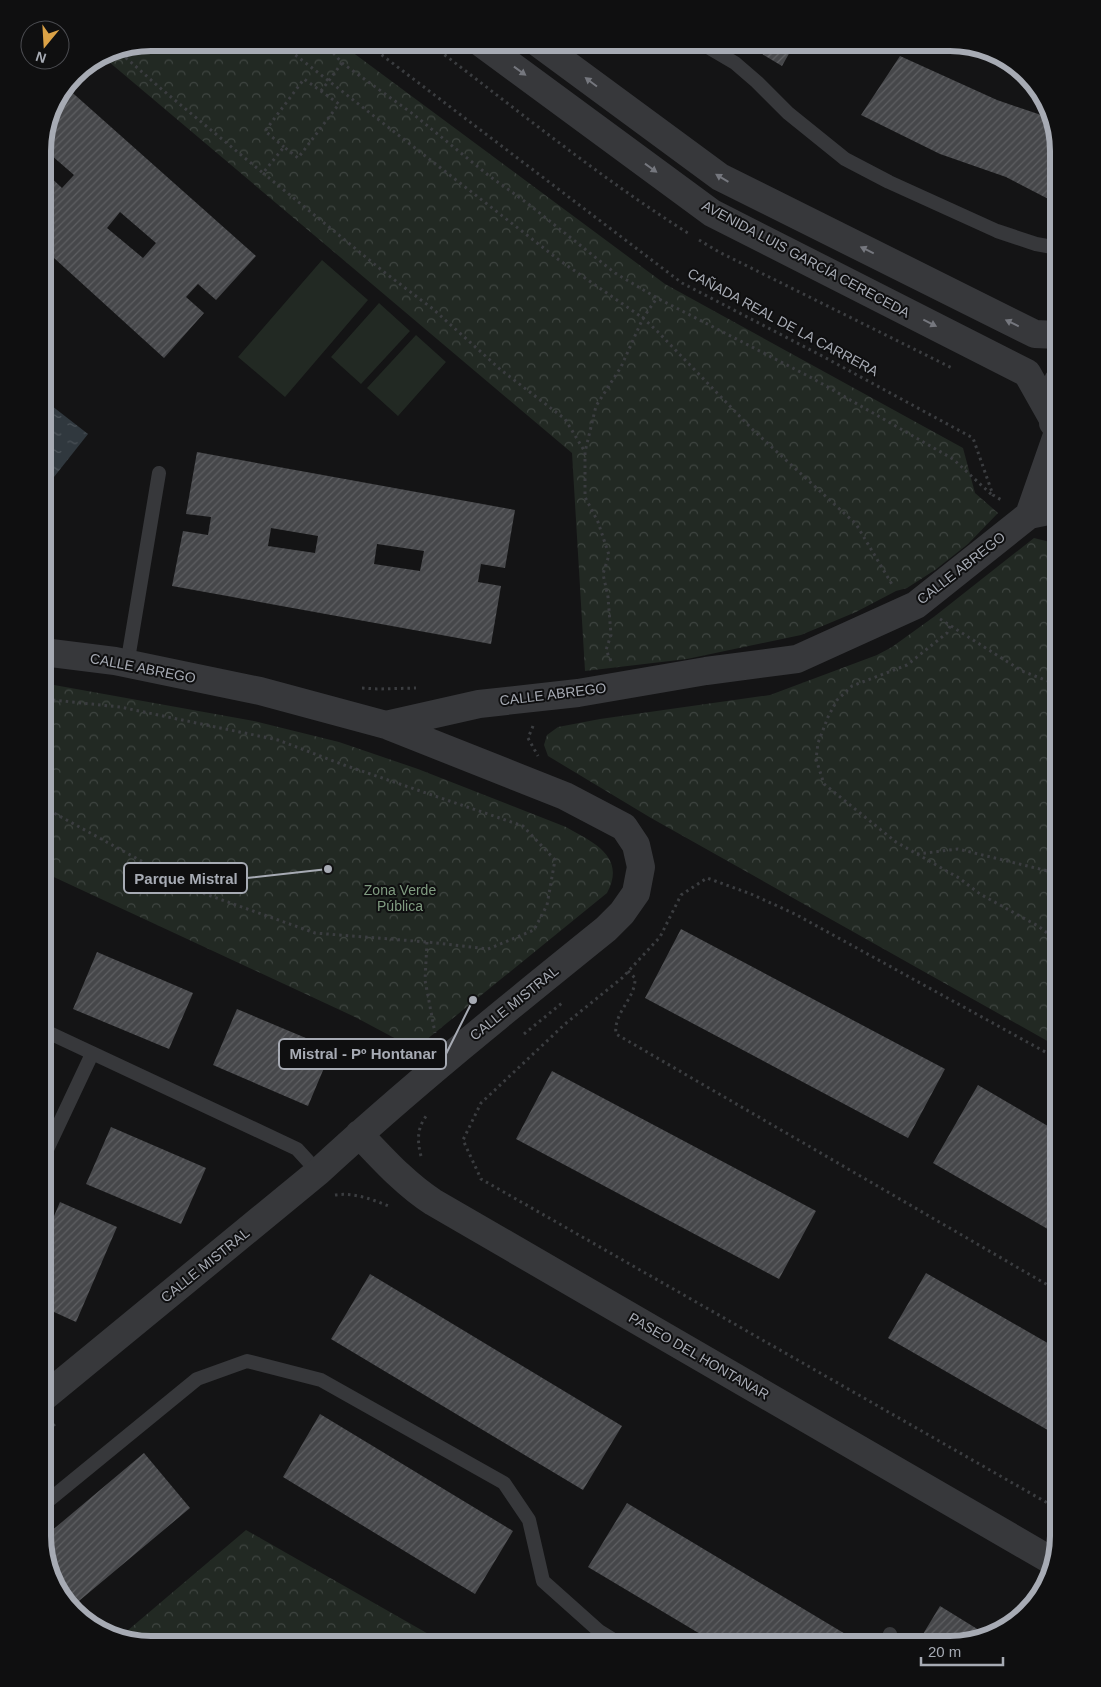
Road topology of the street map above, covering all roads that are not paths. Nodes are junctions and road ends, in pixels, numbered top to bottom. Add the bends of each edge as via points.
1 (492, 51) edge
2 (549, 51) edge
3 (715, 51) edge
4 (1050, 247) edge
5 (1050, 335) edge
6 (1050, 421) edge
7 (1050, 452) edge
8 (159, 473) dead end
9 (1050, 510) edge
10 (1029, 514) junction
11 (51, 653) edge
12 (127, 664) junction
13 (386, 725) junction
14 (51, 1034) edge
15 (92, 1054) junction
16 (359, 1134) junction
17 (51, 1139) edge
18 (323, 1184) junction
19 (51, 1391) edge
20 (51, 1498) edge
21 (1047, 1558) edge
22 (607, 1636) edge

1 -> 6 street, AVENIDA LUIS GARCÍA CERECEDA via 712,213 1027,372
5 -> 2 street via 1035,334 720,177
3 - 4 lane via 735,63 788,113 845,159 997,231
7 - 10 street
8 - 12 lane
9 - 10 street, CALLE ABREGO
10 - 13 street, CALLE ABREGO via 916,605 797,659 578,693 479,704
11 - 12 street, CALLE ABREGO
12 - 13 street, CALLE ABREGO via 260,691
13 - 16 street, CALLE MISTRAL via 565,796 618,823 636,846 641,867 636,893 606,929 479,1031
14 - 15 lane
15 - 17 lane
15 - 18 lane via 297,1149
16 - 18 street, CALLE MISTRAL
16 - 21 street, PASEO DEL HONTANAR via 420,1195
18 - 19 street, CALLE MISTRAL
20 - 22 lane via 197,1379 247,1361 321,1380 504,1483 529,1520 543,1582

